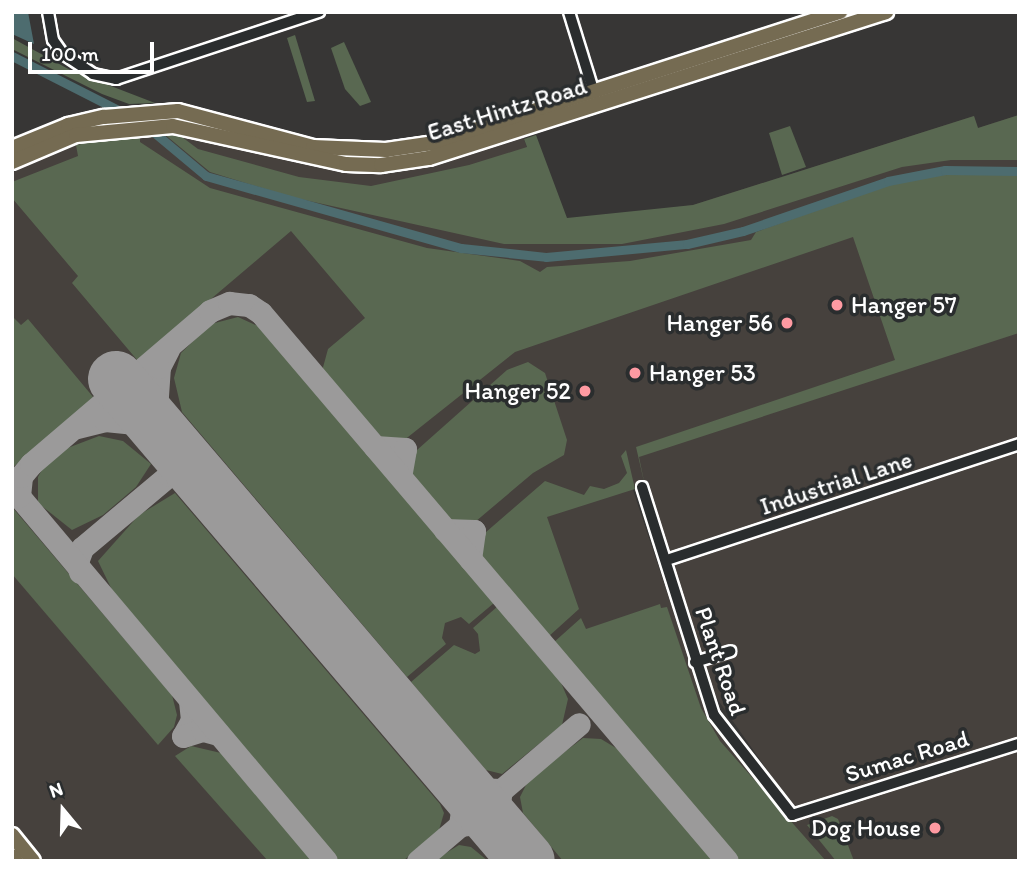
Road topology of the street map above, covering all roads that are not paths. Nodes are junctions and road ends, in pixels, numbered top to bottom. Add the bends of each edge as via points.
1 (48, 12) edge
2 (319, 12) edge
3 (569, 12) edge
4 (840, 12) edge
5 (886, 12) edge
6 (594, 93) junction
7 (102, 123) junction
8 (12, 148) edge
9 (12, 162) edge
10 (1019, 444) edge
11 (642, 487) dead end
12 (667, 560) junction
13 (730, 651) dead end
14 (695, 662) junction
15 (1019, 744) edge
16 (808, 809) joint
17 (12, 835) edge
18 (12, 856) edge
19 (16, 861) edge
20 (33, 861) edge

1 - 2 street via 53,40 62,53 93,74 116,79
3 - 6 street
4 - 6 main road, East Hintz Road
5 - 7 main road, East Hintz Road via 429,158 381,165 346,164 173,126
6 - 7 main road, East Hintz Road via 434,143 386,150 313,147 177,111
7 - 8 main road, East Hintz Road via 68,125
7 - 9 main road, East Hintz Road
10 - 12 street, Industrial Lane
11 - 12 street, Plant Road
12 - 14 street, Plant Road
13 - 14 street
14 - 16 street, Plant Road via 726,736 792,815
15 - 16 street, Sumac Road
17 - 20 main road
18 - 19 main road

